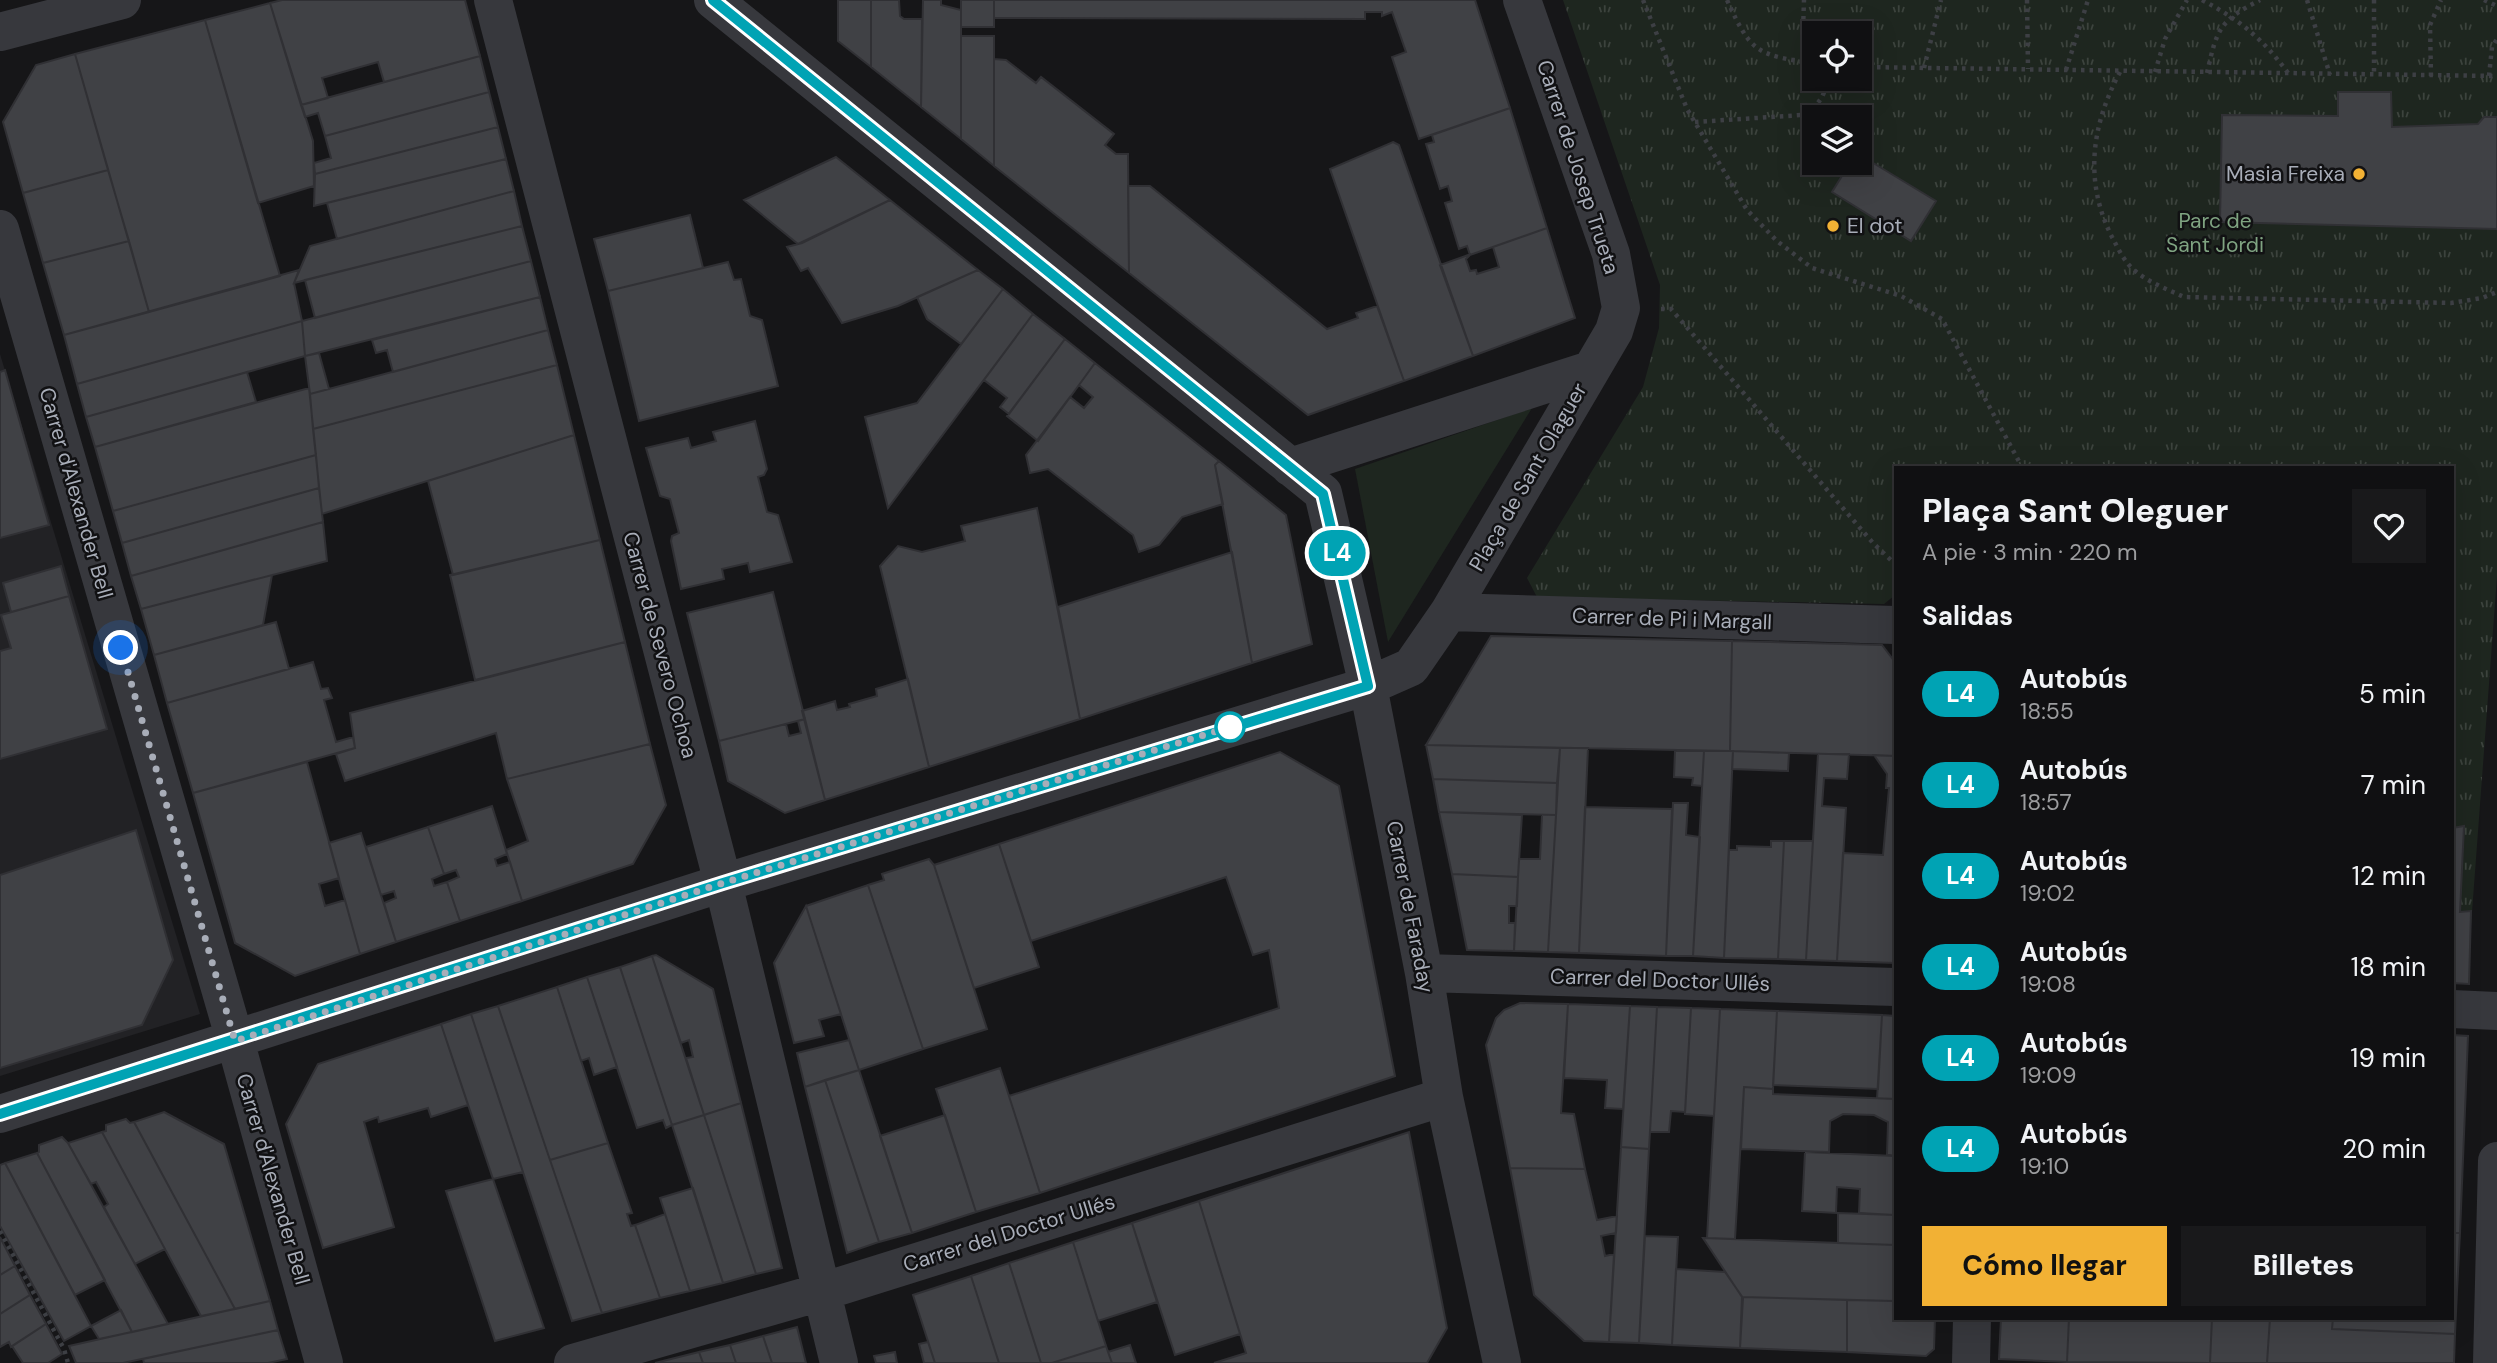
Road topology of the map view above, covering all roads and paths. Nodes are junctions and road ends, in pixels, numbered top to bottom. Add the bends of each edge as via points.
1 (122, 0) edge
2 (493, 0) edge
3 (713, 0) edge
4 (1522, 0) edge
5 (1643, 0) edge
6 (1727, 0) edge
7 (1804, 0) edge
8 (1941, 0) edge
9 (2027, 0) edge
10 (2088, 0) edge
11 (2187, 0) edge
12 (2202, 0) edge
13 (2260, 0) edge
14 (2307, 0) edge
15 (2374, 0) edge
16 (2441, 0) edge
17 (2484, 0) edge
18 (2497, 6) edge
19 (2230, 15) junction
20 (1803, 21) edge
21 (0, 32) edge
22 (2497, 39) edge
23 (1802, 62) edge
24 (1872, 67) edge
25 (1923, 68) junction
26 (2028, 69) junction
27 (2066, 70) junction
28 (2120, 72) junction
29 (2155, 72) junction
30 (2207, 73) junction
31 (2289, 74) junction
32 (2330, 75) junction
33 (2374, 75) junction
34 (2431, 76) junction
35 (2489, 76) junction
36 (2497, 76) edge
37 (1825, 91) edge
38 (1695, 122) junction
39 (0, 229) edge
40 (2497, 292) edge
41 (1671, 309) dead end
42 (1590, 370) junction
43 (2021, 466) edge
44 (1290, 467) junction
45 (1894, 563) edge
46 (1449, 612) junction
47 (1894, 625) edge
48 (1368, 686) junction
49 (723, 883) junction
50 (1424, 973) junction
51 (1894, 987) edge
52 (2454, 1009) edge
53 (2497, 1010) edge
54 (235, 1041) junction
55 (1444, 1097) junction
56 (0, 1114) edge
57 (2497, 1160) edge
58 (0, 1231) edge
59 (821, 1292) junction
60 (1972, 1320) edge
61 (68, 1363) edge
62 (324, 1363) edge
63 (573, 1363) edge
64 (839, 1363) edge
65 (1502, 1363) edge
66 (1971, 1363) edge
67 (2492, 1363) edge

1 - 21 street
2 - 49 street, Carrer de Severo Ochoa
3 - 44 street, Carrer de Faraday
4 - 42 street, Carrer de Josep Trueta via 1617,281 1621,308 1614,331
5 - 38 path
6 - 23 path via 1751,46
7 - 20 path
8 - 25 path
9 - 26 path
10 - 27 path
11 - 29 path via 2165,39
12 - 19 path
13 - 19 path
14 - 32 path
15 - 33 path
16 - 34 path via 2430,25
17 - 18 path
19 - 30 path via 2214,41
19 - 31 path via 2265,42
22 - 35 path
24 - 25 path
25 - 26 path
26 - 27 path
27 - 28 path
28 - 29 path
28 - 40 path via 2100,124 2094,188 2122,256 2150,281 2184,298 2451,303
29 - 30 path
30 - 31 path
31 - 32 path
32 - 33 path
33 - 34 path
34 - 35 path
35 - 36 path
37 - 38 path via 1815,108 1802,115
38 - 43 path via 1747,210 1799,260 1827,274 1900,296 1942,319
39 - 54 street, Carrer d'Alexander Bell
41 - 45 path
42 - 44 street, Plaça de Sant Olaguer
42 - 46 street, Plaça de Sant Olaguer
44 - 48 street, Carrer de Faraday via 1323,494
46 - 47 street, Carrer de Pi i Margall
46 - 48 street, Plaça de Sant Olaguer via 1411,667
48 - 49 street, Plaça de Sant Olaguer
48 - 50 street, Carrer de Faraday
49 - 54 street, Plaça de Sant Olaguer
49 - 59 street, Carrer de Severo Ochoa
50 - 51 street, Carrer del Doctor Ullés
50 - 55 street, Carrer de Faraday
52 - 53 street
54 - 56 street, Plaça de Sant Olaguer
54 - 62 street, Carrer d'Alexander Bell
55 - 59 street, Carrer del Doctor Ullés
55 - 65 street, Carrer de Faraday
57 - 67 street
58 - 61 path
59 - 63 street, Carrer del Doctor Ullés
59 - 64 street, Carrer de Severo Ochoa
60 - 66 street

